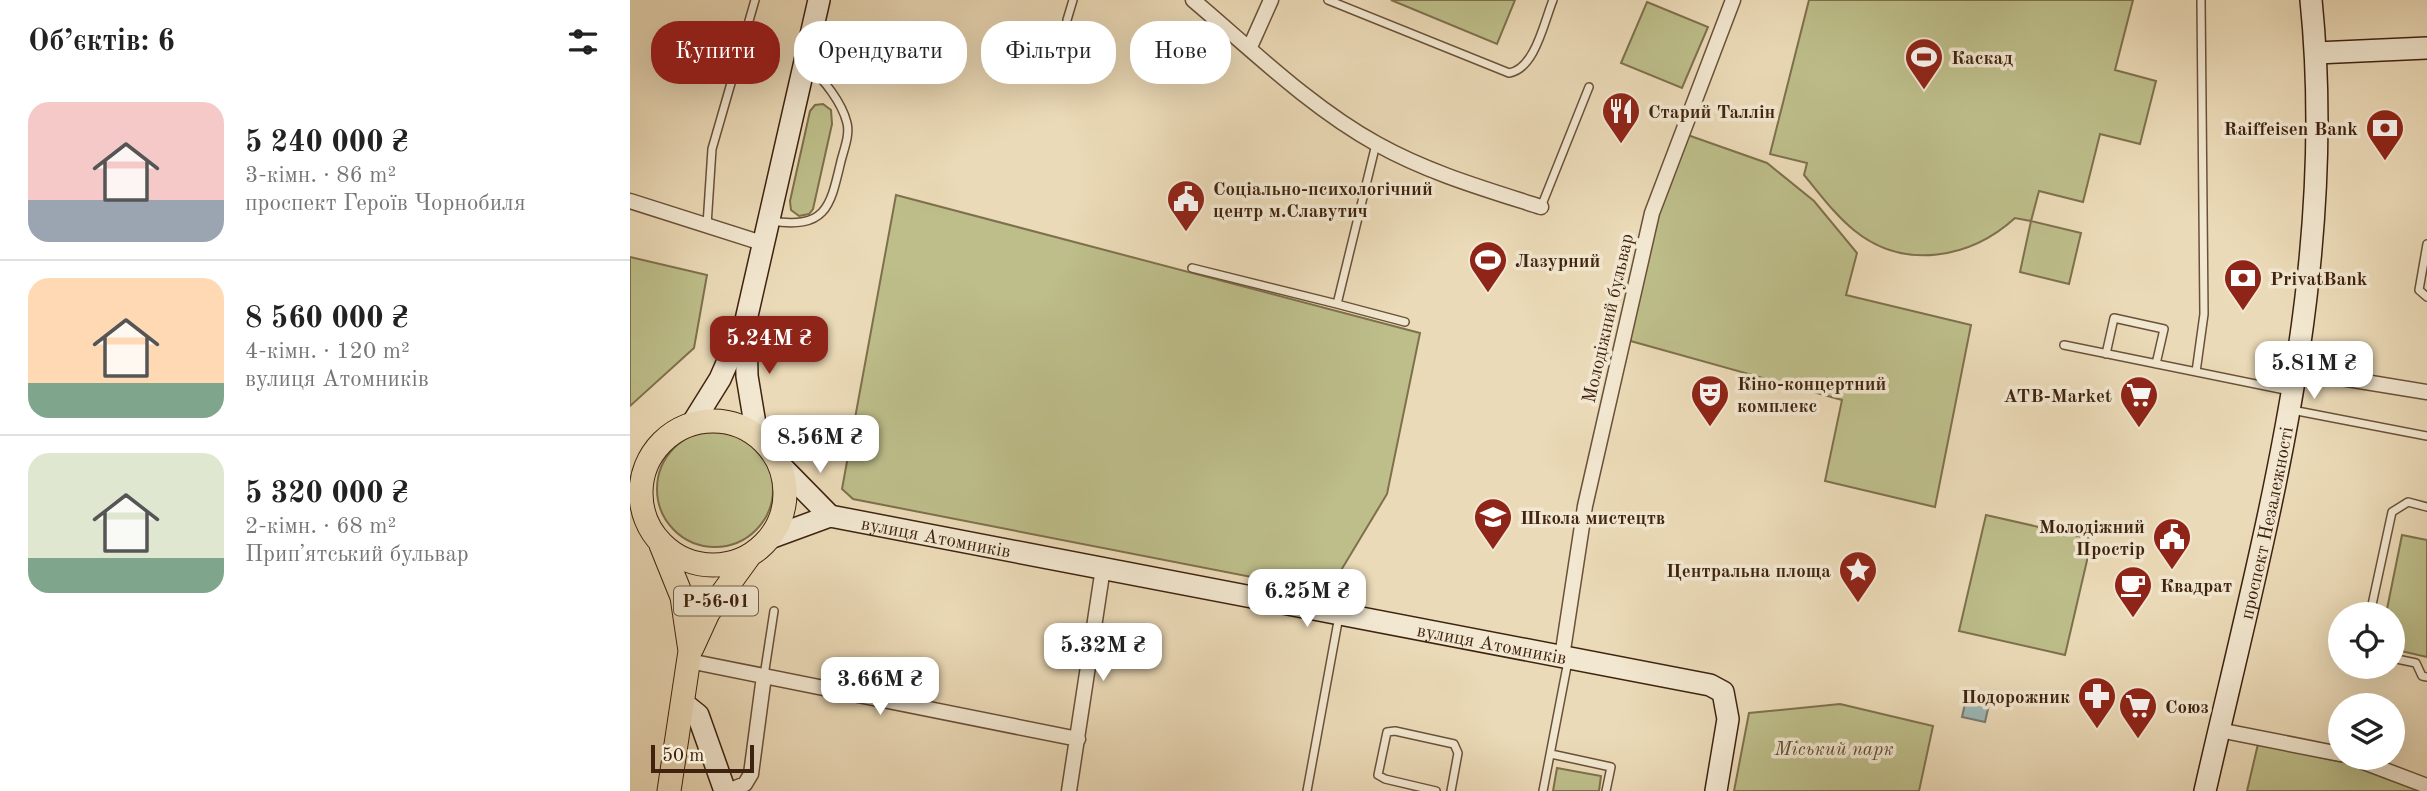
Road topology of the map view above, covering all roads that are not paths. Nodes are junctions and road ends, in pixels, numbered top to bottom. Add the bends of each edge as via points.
1 (755, 0) edge
2 (818, 0) edge
3 (1073, 0) edge
4 (1193, 0) edge
5 (1272, 0) edge
6 (1328, 0) edge
7 (1553, 0) edge
8 (1733, 0) edge
9 (2201, 0) edge
10 (2311, 0) edge
11 (1067, 20) dead end
12 (813, 21) edge
13 (1250, 47) junction
14 (2427, 48) edge
15 (2316, 53) junction
16 (798, 84) edge
17 (825, 84) edge
18 (1589, 87) dead end
19 (1376, 144) junction
20 (630, 201) edge
21 (1541, 207) joint
22 (767, 220) junction
23 (707, 225) junction
24 (762, 243) junction
25 (2427, 244) edge
26 (1192, 268) dead end
27 (2427, 298) edge
28 (1337, 304) junction
29 (746, 320) junction
30 (1405, 322) dead end
31 (2064, 345) dead end
32 (2106, 354) junction
33 (2156, 364) junction
34 (2196, 372) junction
35 (2294, 391) junction
36 (2427, 393) edge
37 (692, 424) junction
38 (757, 436) junction
39 (2427, 436) edge
40 (662, 443) junction
41 (630, 457) edge
42 (779, 464) junction
43 (637, 505) edge
44 (2427, 507) edge
45 (830, 516) junction
46 (769, 538) junction
47 (659, 541) junction
48 (750, 555) junction
49 (1103, 568) junction
50 (2373, 602) edge
51 (774, 611) dead end
52 (1340, 614) junction
53 (690, 656) junction
54 (1566, 658) junction
55 (2405, 660) edge
56 (764, 676) junction
57 (2427, 677) edge
58 (683, 703) junction
59 (2219, 730) junction
60 (1078, 739) junction
61 (2328, 752) edge
62 (1551, 754) junction
63 (2385, 770) edge
64 (2427, 786) edge
65 (1437, 790) edge
66 (669, 791) edge
67 (727, 791) edge
68 (1069, 791) edge
69 (1307, 791) edge
70 (1449, 791) edge
71 (1544, 791) edge
72 (1606, 791) edge
73 (1716, 791) edge
74 (2205, 791) edge

1 - 23 lane via 712,149
2 - 12 street
3 - 11 lane
4 - 13 street
5 - 13 street
6 - 7 lane via 1509,73 1527,62
8 - 54 street, Молодіжний бульвар via 1652,213 1585,506
9 - 34 lane via 2204,314
10 - 15 street, проспект Незалежності
13 - 19 street
14 - 15 street
15 - 35 street, проспект Незалежності via 2315,209
16 - 22 street
17 - 22 lane via 840,106 848,133 832,196 822,211 804,223
18 - 21 lane
19 - 21 street via 1440,174
19 - 28 lane
20 - 23 street
22 - 24 street
23 - 24 street
24 - 29 street
25 - 27 lane via 2419,290
26 - 28 lane
28 - 30 lane
29 - 37 street via 720,379
29 - 38 street via 747,376
31 - 32 lane
32 - 33 lane
32 - 33 lane via 2114,318 2164,329
33 - 34 lane
34 - 35 lane
35 - 36 street
35 - 39 lane
35 - 59 street, проспект Незалежності
37 - 38 main road via 726,422
37 - 40 main road
38 - 42 main road
40 - 41 main road
40 - 43 main road via 643,476
42 - 45 street
42 - 46 main road via 785,502
43 - 47 main road
44 - 50 lane via 2408,502 2392,512
45 - 46 street
45 - 49 street, вулиця Атомників
46 - 48 main road
47 - 48 main road via 695,563 723,565
47 - 53 main road, Р-56-01 via 682,597
48 - 53 main road, Р-56-01 via 708,613
49 - 52 street, вулиця Атомників
49 - 60 street
51 - 56 lane
52 - 54 street, вулиця Атомників
52 - 69 lane
53 - 56 street
53 - 58 main road, Р-56-01
54 - 62 lane
54 - 73 street, вулиця Атомників via 1701,682 1723,692 1728,724
55 - 57 lane via 2416,663
56 - 60 street
56 - 67 street via 751,774 745,784
58 - 66 main road, Р-56-01
58 - 67 street via 698,715
59 - 61 street
59 - 74 street, проспект Незалежності
60 - 68 street
62 - 71 lane
62 - 72 lane via 1612,766
63 - 64 street
65 - 70 lane
65 - 70 lane via 1378,775 1387,732 1454,744 1458,753

